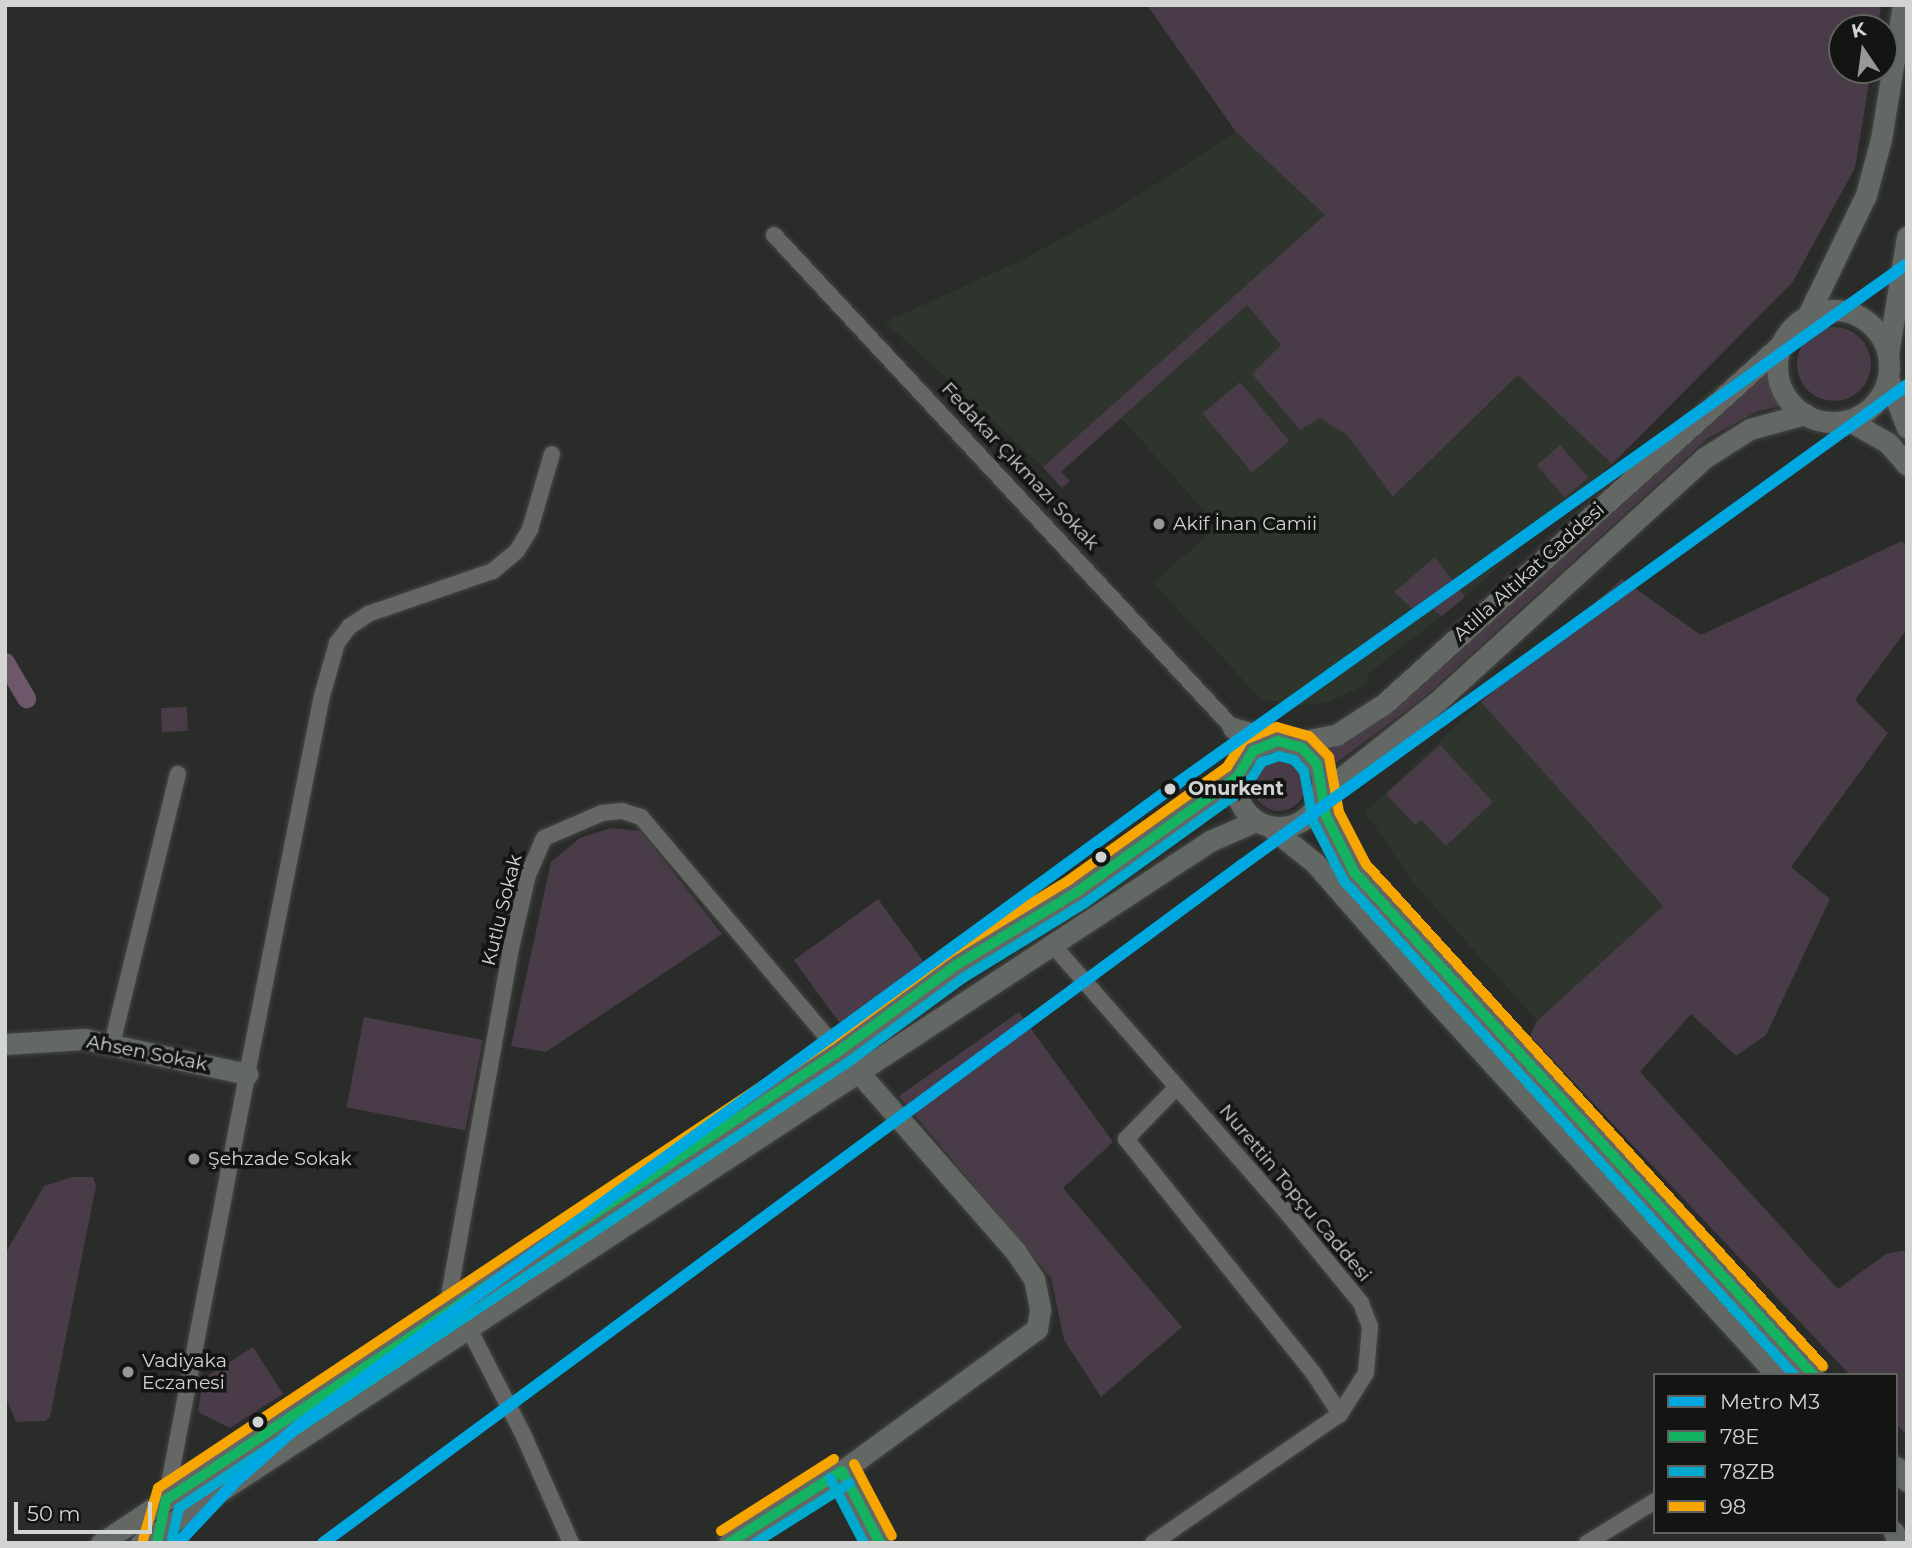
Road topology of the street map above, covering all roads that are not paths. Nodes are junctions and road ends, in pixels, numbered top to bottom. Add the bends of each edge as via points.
1 (1903, 5) edge
2 (774, 235) dead end
3 (1907, 237) edge
4 (1807, 317) junction
5 (1783, 343) junction
6 (1888, 356) junction
7 (1888, 378) junction
8 (1805, 414) junction
9 (1848, 420) junction
10 (1907, 428) edge
11 (552, 454) dead end
12 (1907, 465) edge
13 (1233, 728) junction
14 (1285, 742) junction
15 (1239, 772) junction
16 (178, 774) dead end
17 (1321, 797) junction
18 (1263, 824) junction
19 (1051, 943) junction
20 (5, 1044) edge
21 (112, 1044) junction
22 (839, 1051) junction
23 (858, 1070) junction
24 (247, 1074) junction
25 (1177, 1087) junction
26 (446, 1313) junction
27 (468, 1327) junction
28 (1775, 1373) edge
29 (1811, 1373) edge
30 (1340, 1414) junction
31 (842, 1471) junction
32 (166, 1500) junction
33 (1653, 1502) edge
34 (159, 1536) edge
35 (101, 1543) edge
36 (141, 1543) edge
37 (571, 1543) edge
38 (729, 1543) edge
39 (880, 1543) edge
40 (1153, 1543) edge
41 (1587, 1543) edge

1 - 4 main road via 1883,128 1866,195
2 - 13 street, Fedakar Çıkmazı Sokak
3 - 6 main road
4 - 5 main road
4 - 6 main road via 1836,311 1858,316 1880,336
5 - 8 main road via 1777,365 1781,386
5 - 14 main road, Atilla Altıkat Caddesi via 1384,704 1336,736
6 - 7 main road
7 - 9 main road via 1873,404
7 - 10 main road
8 - 9 main road via 1826,421
8 - 17 main road, Atilla Altıkat Caddesi via 1750,429 1704,458 1448,692
9 - 12 main road via 1888,443
11 - 24 street via 530,529 517,551 493,570 368,614 349,627 338,643 322,696
13 - 14 main road
13 - 15 main road
14 - 15 main road via 1253,751
14 - 17 main road via 1317,764
15 - 18 main road via 1239,800
15 - 22 main road via 1077,892 954,966
16 - 21 street
17 - 18 main road via 1296,824
17 - 29 main road via 1354,872
18 - 19 main road via 1210,841
18 - 28 main road via 1315,863
19 - 23 main road
19 - 25 street, Nurettin Topçu Caddesi
20 - 21 main road, Ahsen Sokak via 60,1039
21 - 24 main road, Ahsen Sokak
22 - 23 main road
22 - 26 main road
22 - 26 street, Kutlu Sokak via 640,817 622,811 602,813 544,838 528,875 511,948
23 - 27 main road
23 - 31 main road via 1016,1252 1034,1279 1040,1309 1037,1329
24 - 32 street
25 - 30 street, Nurettin Topçu Caddesi via 1361,1303 1371,1348 1357,1393
25 - 30 street via 1126,1139 1314,1374
26 - 32 main road
27 - 34 main road
27 - 37 street via 523,1434
30 - 40 street, Nurettin Topçu Caddesi
31 - 38 main road
31 - 39 main road
32 - 34 main road
32 - 35 main road
33 - 41 street
34 - 36 main road

